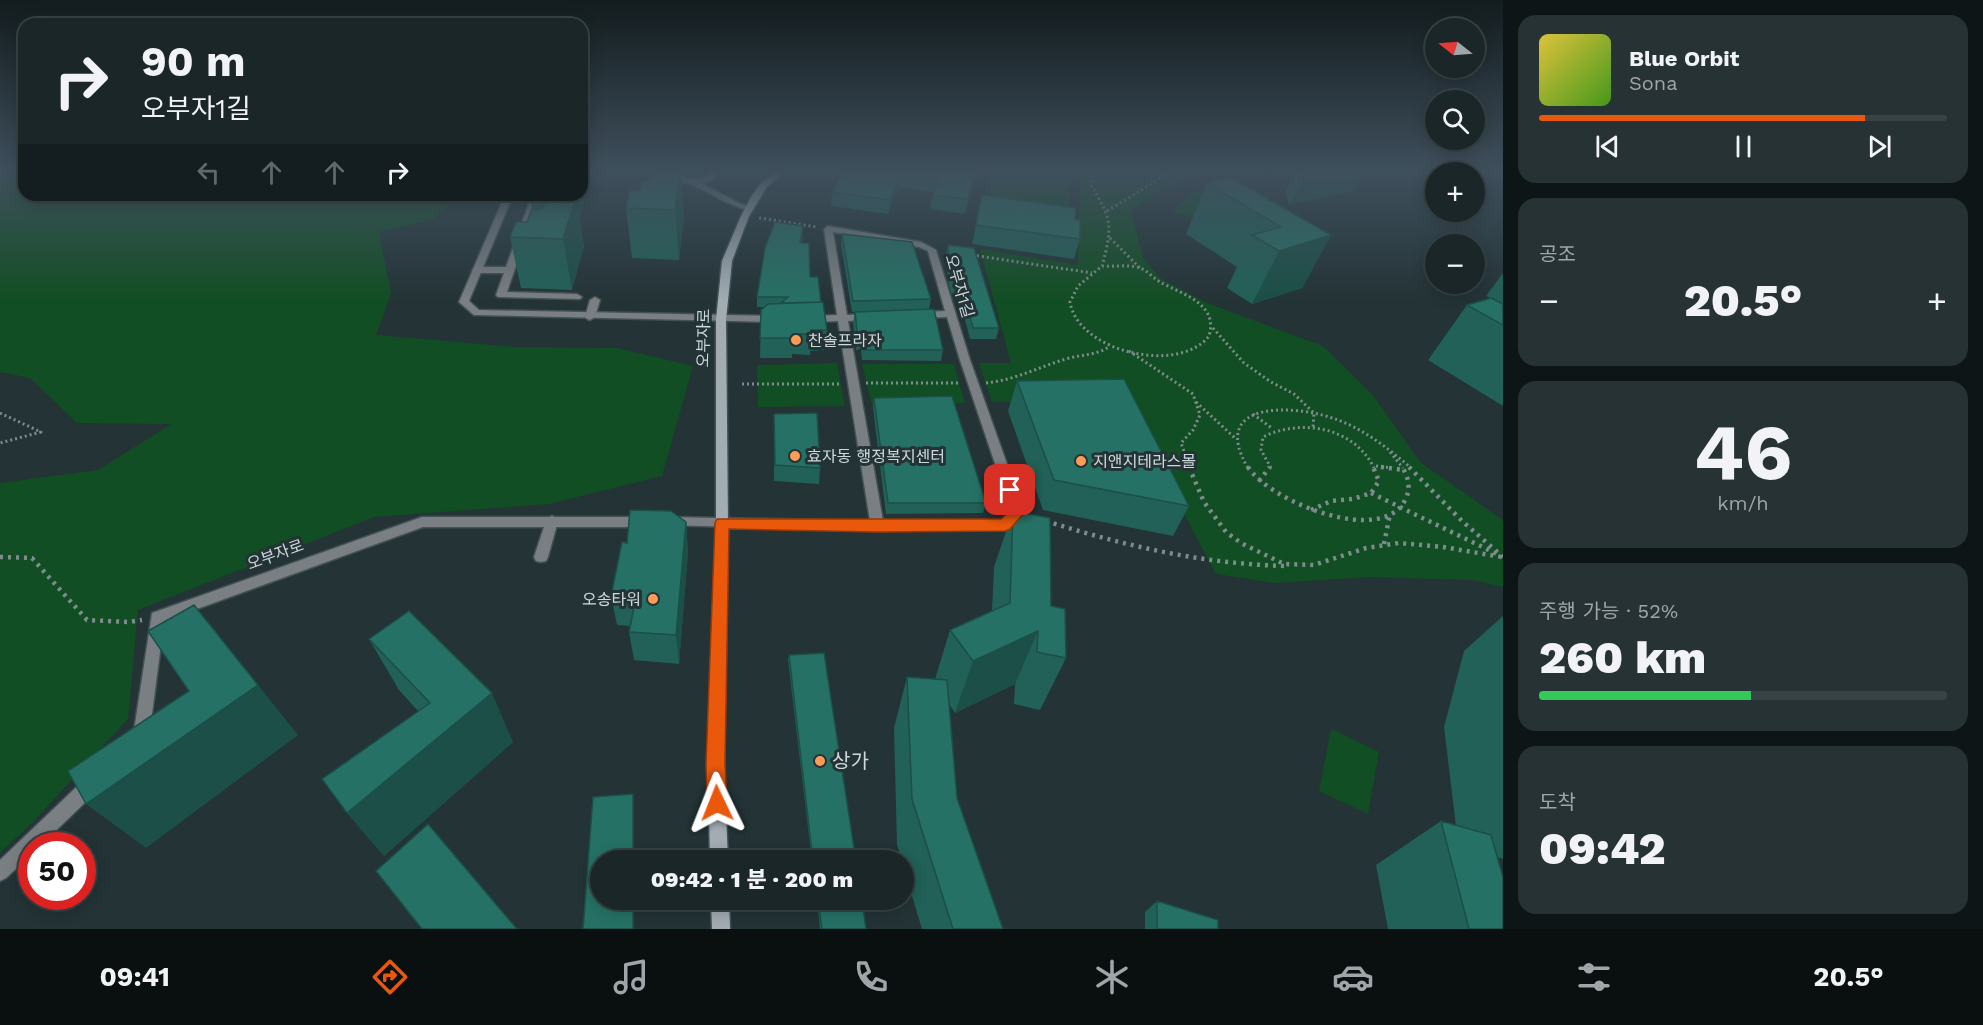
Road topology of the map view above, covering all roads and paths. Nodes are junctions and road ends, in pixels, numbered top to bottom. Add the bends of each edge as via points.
1 (501, 214) edge
2 (531, 214) edge
3 (746, 214) edge
4 (1107, 214) edge
5 (759, 218) dead end
6 (828, 229) junction
7 (1110, 238) junction
8 (520, 241) junction
9 (532, 241) edge
10 (971, 254) edge
11 (1102, 266) junction
12 (1140, 268) junction
13 (477, 270) junction
14 (510, 270) junction
15 (1092, 273) junction
16 (577, 297) dead end
17 (595, 300) dead end
18 (951, 314) junction
19 (590, 316) junction
20 (908, 316) edge
21 (875, 317) edge
22 (843, 318) junction
23 (787, 319) edge
24 (798, 319) edge
25 (721, 320) junction
26 (1213, 328) junction
27 (1110, 346) junction
28 (1129, 351) junction
29 (973, 383) junction
30 (742, 384) dead end
31 (854, 384) junction
32 (1196, 402) junction
33 (1314, 412) junction
34 (0, 413) edge
35 (1253, 414) junction
36 (1313, 428) junction
37 (1273, 429) junction
38 (1236, 439) junction
39 (0, 442) edge
40 (1390, 452) junction
41 (1376, 466) junction
42 (1411, 469) junction
43 (1404, 470) junction
44 (1259, 481) junction
45 (1371, 493) junction
46 (1400, 507) junction
47 (1311, 510) junction
48 (1018, 512) junction
49 (1390, 514) junction
50 (552, 521) junction
51 (722, 523) junction
52 (877, 526) junction
53 (1384, 544) junction
54 (0, 557) edge
55 (541, 557) dead end
56 (1503, 557) edge
57 (1286, 566) junction
58 (157, 617) junction
59 (134, 744) edge
60 (100, 776) edge
61 (719, 850) edge
62 (0, 872) edge
63 (720, 910) edge
64 (721, 929) edge

1 - 13 street
2 - 8 street
3 - 25 main road, 오부자로 via 727,261
4 - 7 path
5 - 6 path
6 - 18 street, 오부자1길 via 932,250
6 - 22 street
7 - 11 path
7 - 12 path
8 - 9 street
8 - 14 street
10 - 15 path
11 - 12 path
11 - 15 path
12 - 26 path via 1198,301
13 - 14 street
13 - 19 street via 464,302 477,313
14 - 16 street via 501,295
15 - 27 path via 1071,295 1070,307 1075,319
17 - 19 street
18 - 20 street
18 - 29 street, 오부자1길
19 - 25 street
21 - 22 street
22 - 24 street
22 - 31 street
23 - 25 street
25 - 51 main road, 오부자로
26 - 28 path via 1208,340 1196,349 1154,355
26 - 33 path via 1244,363 1294,394
27 - 28 path
27 - 29 path via 1097,356 1068,358 1005,382
28 - 32 path via 1193,394
29 - 31 path
29 - 48 street, 오부자1길
30 - 31 path
31 - 52 street
32 - 38 path
32 - 57 path via 1200,415 1181,443 1193,480 1210,511 1227,533
33 - 35 path via 1288,409
33 - 36 path
33 - 40 path via 1342,421
34 - 39 path via 41,432
35 - 37 path
35 - 38 path via 1237,431
36 - 37 path via 1289,425
36 - 41 path via 1349,439
37 - 44 path via 1263,437 1261,450 1271,468
38 - 44 path via 1244,464
40 - 42 path
40 - 43 path
41 - 43 path
41 - 45 path via 1379,481
42 - 43 path
42 - 56 path
43 - 46 path via 1409,489
44 - 47 path
45 - 46 path
45 - 47 path via 1331,501
46 - 49 path
46 - 56 path
47 - 49 path via 1349,519
48 - 52 street via 1005,525
48 - 57 path via 1116,543 1246,566
49 - 53 path
50 - 51 street, 오부자로
50 - 55 street
50 - 58 street, 오부자로 via 422,522
51 - 52 street
51 - 61 main road, 오부자로 via 716,764
53 - 56 path via 1422,544
53 - 57 path via 1359,548 1314,565
54 - 58 path via 32,558 87,620 129,622
58 - 59 street via 142,736
60 - 62 street
63 - 64 main road

